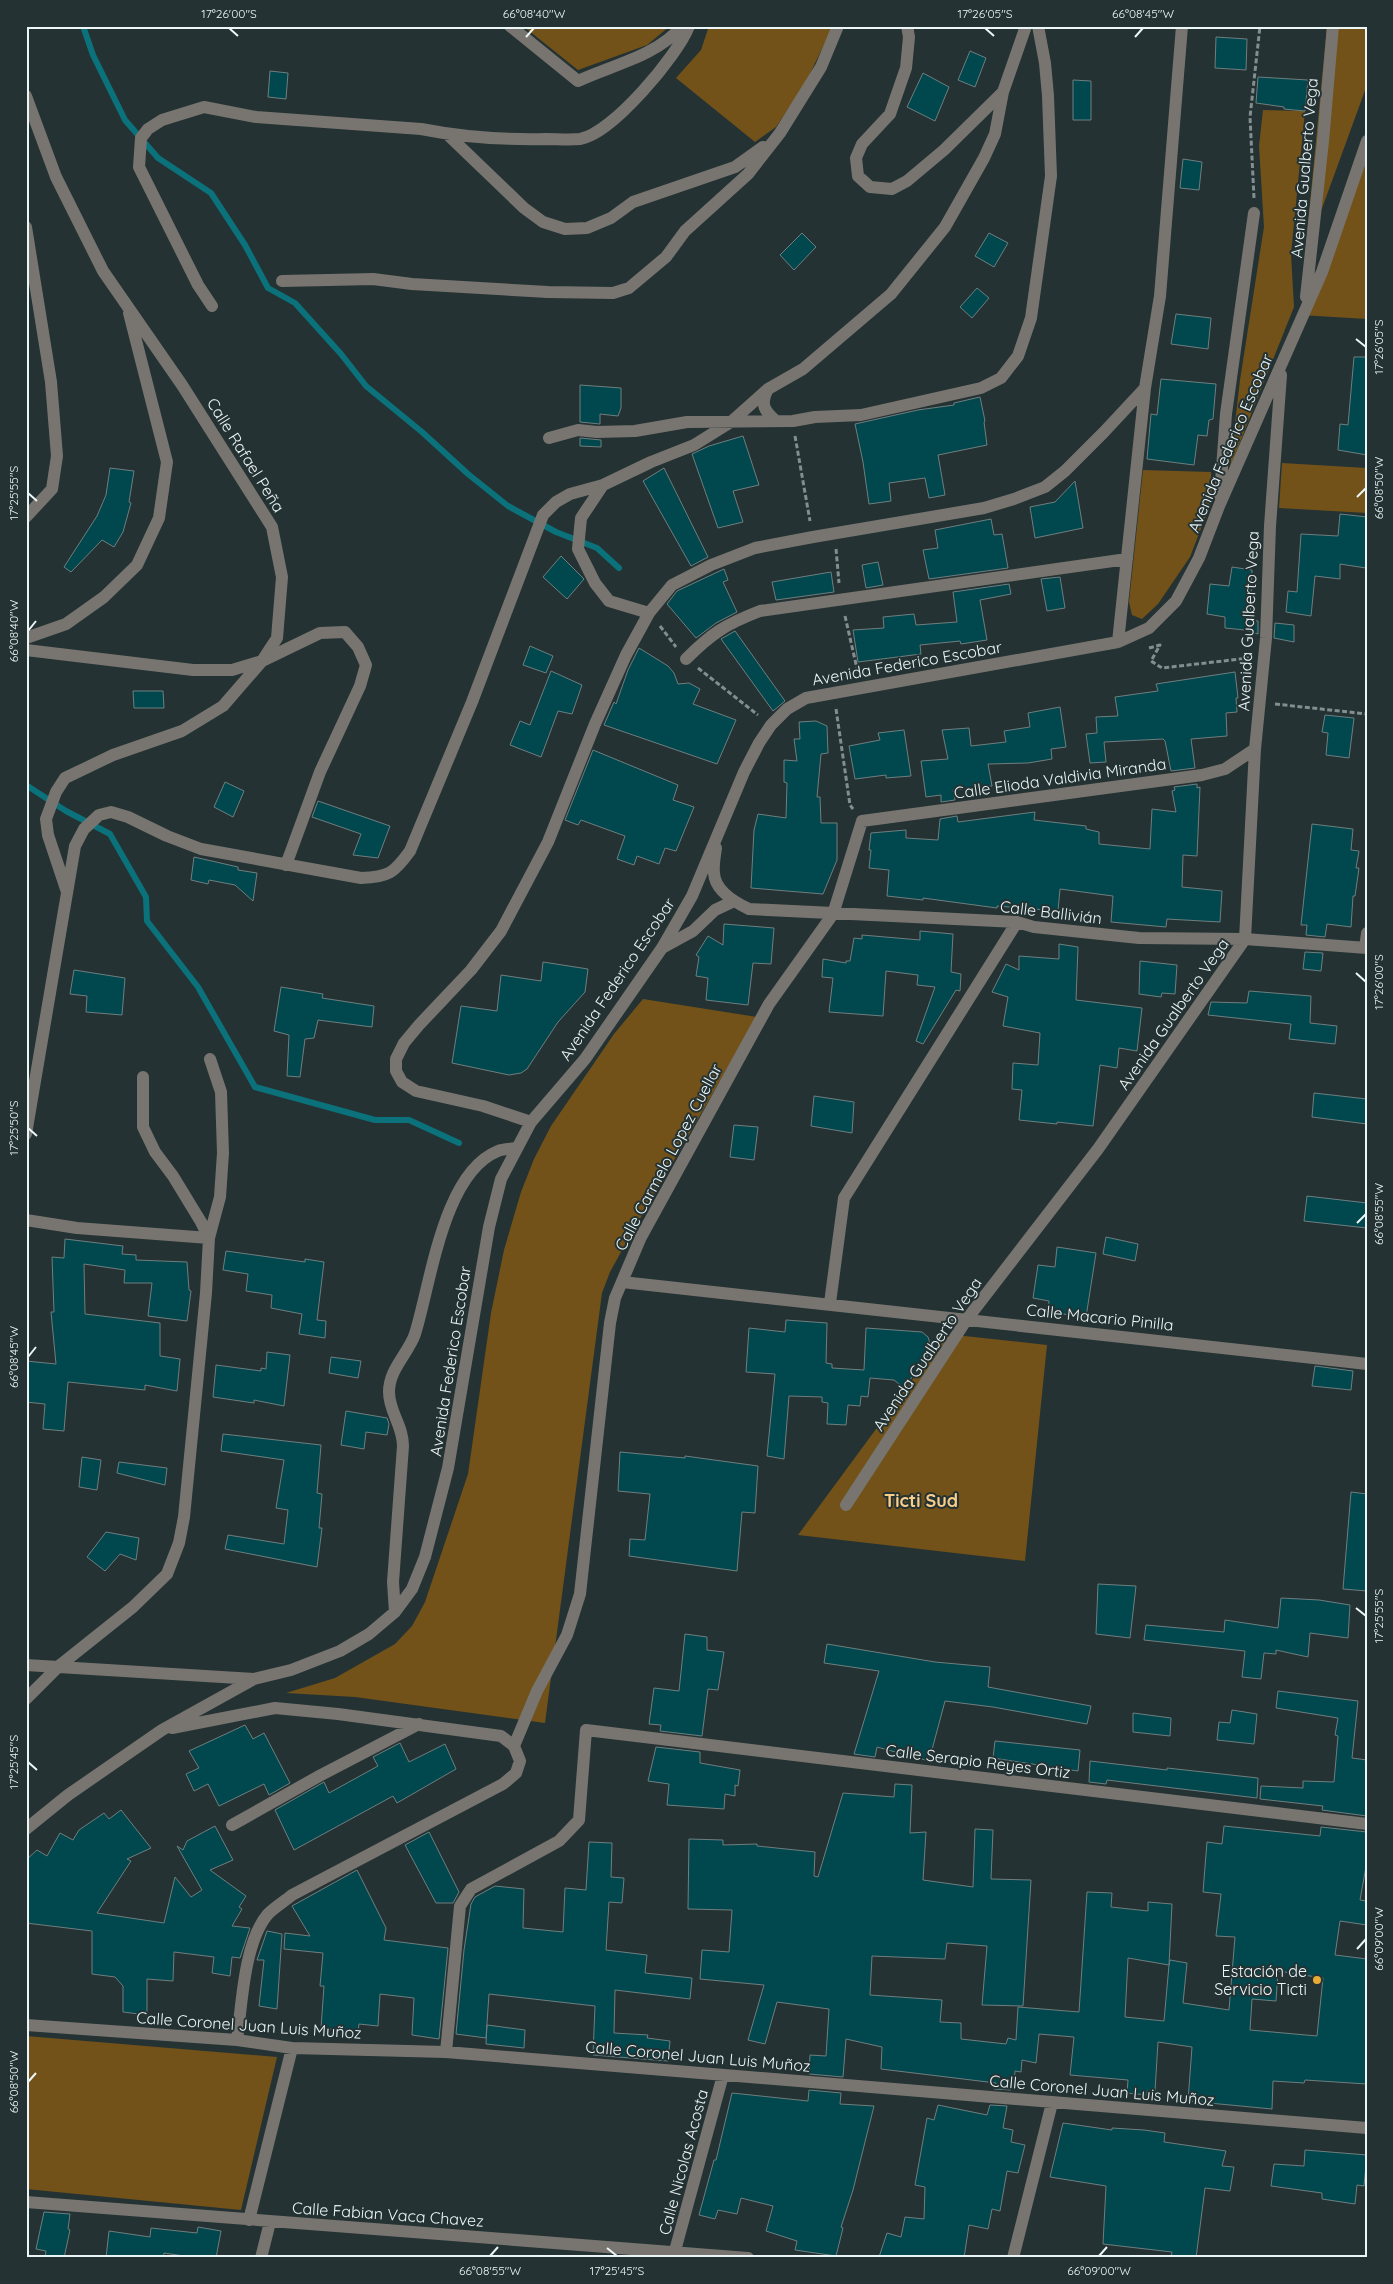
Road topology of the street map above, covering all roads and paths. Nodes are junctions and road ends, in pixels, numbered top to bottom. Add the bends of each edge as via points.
1 (510, 26) edge
2 (682, 26) edge
3 (689, 26) edge
4 (838, 26) edge
5 (907, 26) edge
6 (1026, 26) edge
7 (1038, 26) edge
8 (1182, 26) edge
9 (1260, 26) edge
10 (1333, 26) edge
11 (1003, 92) junction
12 (26, 96) edge
13 (780, 133) junction
14 (448, 134) junction
15 (1367, 141) edge
16 (1254, 213) joint
17 (26, 227) edge
18 (282, 281) dead end
19 (127, 306) junction
20 (212, 306) dead end
21 (1304, 312) junction
22 (1282, 363) junction
23 (1145, 388) junction
24 (768, 389) junction
25 (776, 421) junction
26 (793, 421) junction
27 (731, 422) junction
28 (549, 438) dead end
29 (603, 485) junction
30 (1219, 506) junction
31 (26, 517) edge
32 (813, 536) junction
33 (1127, 559) junction
34 (649, 613) junction
35 (1134, 635) junction
36 (26, 638) edge
37 (1118, 642) junction
38 (26, 650) edge
39 (1265, 656) junction
40 (686, 659) junction
41 (262, 661) junction
42 (834, 692) junction
43 (1261, 703) junction
44 (1367, 714) edge
45 (771, 725) junction
46 (1255, 749) junction
47 (862, 821) junction
48 (717, 836) junction
49 (286, 865) junction
50 (68, 894) junction
51 (732, 902) junction
52 (833, 914) junction
53 (1017, 922) junction
54 (1367, 933) edge
55 (1245, 939) junction
56 (662, 948) junction
57 (1366, 948) edge
58 (210, 1059) dead end
59 (143, 1077) dead end
60 (531, 1122) junction
61 (26, 1134) edge
62 (517, 1148) junction
63 (26, 1220) edge
64 (209, 1238) junction
65 (622, 1282) junction
66 (830, 1303) junction
67 (967, 1319) junction
68 (1367, 1364) edge
69 (846, 1505) dead end
70 (395, 1612) junction
71 (26, 1664) edge
72 (59, 1666) junction
73 (254, 1679) junction
74 (26, 1699) edge
75 (419, 1724) junction
76 (162, 1730) junction
77 (514, 1746) junction
78 (1367, 1824) edge
79 (232, 1825) dead end
80 (26, 1829) edge
81 (26, 2025) edge
82 (237, 2040) junction
83 (292, 2048) junction
84 (446, 2052) junction
85 (723, 2075) junction
86 (1052, 2103) junction
87 (1367, 2128) edge
88 (26, 2202) edge
89 (249, 2220) junction
90 (270, 2222) junction
91 (674, 2255) edge
92 (261, 2258) edge
93 (748, 2258) edge
94 (1013, 2258) edge

1 - 2 street via 578,81 637,57 672,37
3 - 14 street via 684,39 654,79 596,133 581,139 512,140
4 - 13 street via 821,68
5 - 11 street via 906,68 890,114 862,144 856,158 858,176 870,187 892,189 907,181
6 - 11 street
7 - 26 street via 1048,96 1051,176 1031,318 1018,356 1001,378 981,388 861,415
8 - 23 street via 1160,296
9 - 16 path via 1250,117
10 - 21 street, Avenida Gualberto Vega
11 - 24 street via 995,134 984,158 945,227 919,260 891,294 852,328 803,369
12 - 19 street, Calle Rafael Peña via 56,177 103,271
13 - 14 street via 735,167 633,202 611,218 587,228 565,229 544,222 524,208
13 - 18 street via 748,174 685,231 666,257 629,288 613,293 548,292 373,279
14 - 20 street via 421,129 256,117 204,107 162,120 148,129 140,138 139,167 198,285
15 - 21 street, Avenida Federico Escobar via 1322,272
16 - 30 street via 1226,414
17 - 31 street via 51,382 57,456 52,489
19 - 36 street via 167,462 159,518 136,565 104,597 66,624
19 - 41 street, Calle Rafael Peña via 182,385 272,527 282,577 277,638
21 - 22 street, Avenida Federico Escobar
22 - 30 street, Avenida Federico Escobar
22 - 39 street, Avenida Gualberto Vega via 1270,526
23 - 32 street via 1065,471 1045,487 984,508
23 - 33 street
24 - 25 street via 763,405 766,413
24 - 27 street
25 - 26 street
25 - 27 street
26 - 32 path
27 - 28 street via 686,422 635,431 578,430
27 - 29 street via 694,445
29 - 34 street via 581,518 578,550 595,583 609,600
29 - 49 street via 570,494 543,515 469,711 410,851 397,869 384,877 361,878
30 - 35 street, Avenida Federico Escobar via 1199,558 1176,601 1149,628
32 - 34 street via 756,548 686,576 672,585
33 - 37 street
33 - 40 street via 760,612 721,628
34 - 40 path
34 - 60 street via 595,724 548,842 501,930 471,970 404,1043 396,1059 396,1071 402,1082 416,1091 483,1106
35 - 37 street, Avenida Federico Escobar
35 - 39 path via 1142,650 1160,646 1151,661 1162,668
37 - 42 street, Avenida Federico Escobar
38 - 41 street via 193,670 232,670
39 - 43 street, Avenida Gualberto Vega
40 - 45 path
41 - 49 street via 320,633 345,632 358,647 366,665 360,686 320,772
41 - 50 street, Calle Rafael Peña via 223,706 182,732 113,755 65,778 46,819 48,835
42 - 45 street, Avenida Federico Escobar via 806,698
42 - 47 path via 850,805
43 - 44 path
43 - 46 street, Avenida Gualberto Vega
45 - 48 street, Avenida Federico Escobar via 744,772
46 - 47 street, Calle Elioda Valdivia Miranda via 1225,769 1202,776
46 - 55 street, Avenida Gualberto Vega
47 - 52 street, Calle Carmelo Lopez Cuellar
48 - 51 street via 713,874
48 - 56 street, Avenida Federico Escobar via 692,896
49 - 50 street via 201,849 111,812 99,815 84,829 76,846
50 - 61 street
51 - 52 street, Calle Ballivián via 748,909
51 - 56 street via 715,910 693,931
52 - 53 street, Calle Ballivián
52 - 65 street, Calle Carmelo Lopez Cuellar via 769,1004 640,1237
53 - 55 street, Calle Ballivián via 1034,927 1138,938
53 - 66 street via 844,1198
54 - 57 street
55 - 57 street, Calle Ballivián
55 - 67 street, Avenida Gualberto Vega via 1098,1149
56 - 60 street, Avenida Federico Escobar via 585,1059
58 - 64 street via 221,1092 222,1153 220,1197
59 - 64 street via 143,1127
60 - 62 street, Avenida Federico Escobar
62 - 70 street, Avenida Federico Escobar via 501,1179 488,1227 448,1468 437,1514 412,1589
62 - 70 street via 492,1154 466,1178 452,1206 434,1261 415,1334 393,1370 390,1406 403,1433 393,1582
63 - 64 street via 78,1228
64 - 72 street via 179,1543 167,1574 133,1607
65 - 66 street, Calle Macario Pinilla
65 - 77 street, Calle Carmelo Lopez Cuellar via 610,1323 580,1594 567,1635 537,1690
66 - 67 street, Calle Macario Pinilla
67 - 68 street, Calle Macario Pinilla
67 - 69 street, Avenida Gualberto Vega
70 - 73 street, Avenida Federico Escobar via 369,1634 340,1651 291,1670
71 - 72 street
72 - 73 street
72 - 74 street
73 - 76 street, Avenida Federico Escobar
75 - 76 street via 275,1708
75 - 77 street via 501,1736
75 - 79 street
76 - 80 street, Avenida Federico Escobar via 68,1795
77 - 82 street via 520,1761 516,1773 503,1784 292,1895 269,1913 258,1928 250,1949
78 - 84 street, Calle Serapio Reyes Ortiz via 586,1730 579,1820 559,1842 471,1889 460,1906
81 - 82 street, Calle Coronel Juan Luis Muñoz
82 - 83 street, Calle Coronel Juan Luis Muñoz
83 - 84 street, Calle Coronel Juan Luis Muñoz
83 - 89 street
84 - 85 street, Calle Coronel Juan Luis Muñoz
85 - 86 street, Calle Coronel Juan Luis Muñoz
85 - 91 street, Calle Nicolas Acosta
86 - 87 street, Calle Coronel Juan Luis Muñoz
86 - 94 street
88 - 89 street, Calle Fabian Vaca Chavez
89 - 90 street, Calle Fabian Vaca Chavez
90 - 91 street, Calle Fabian Vaca Chavez
90 - 92 street
91 - 93 street, Calle Fabian Vaca Chavez

